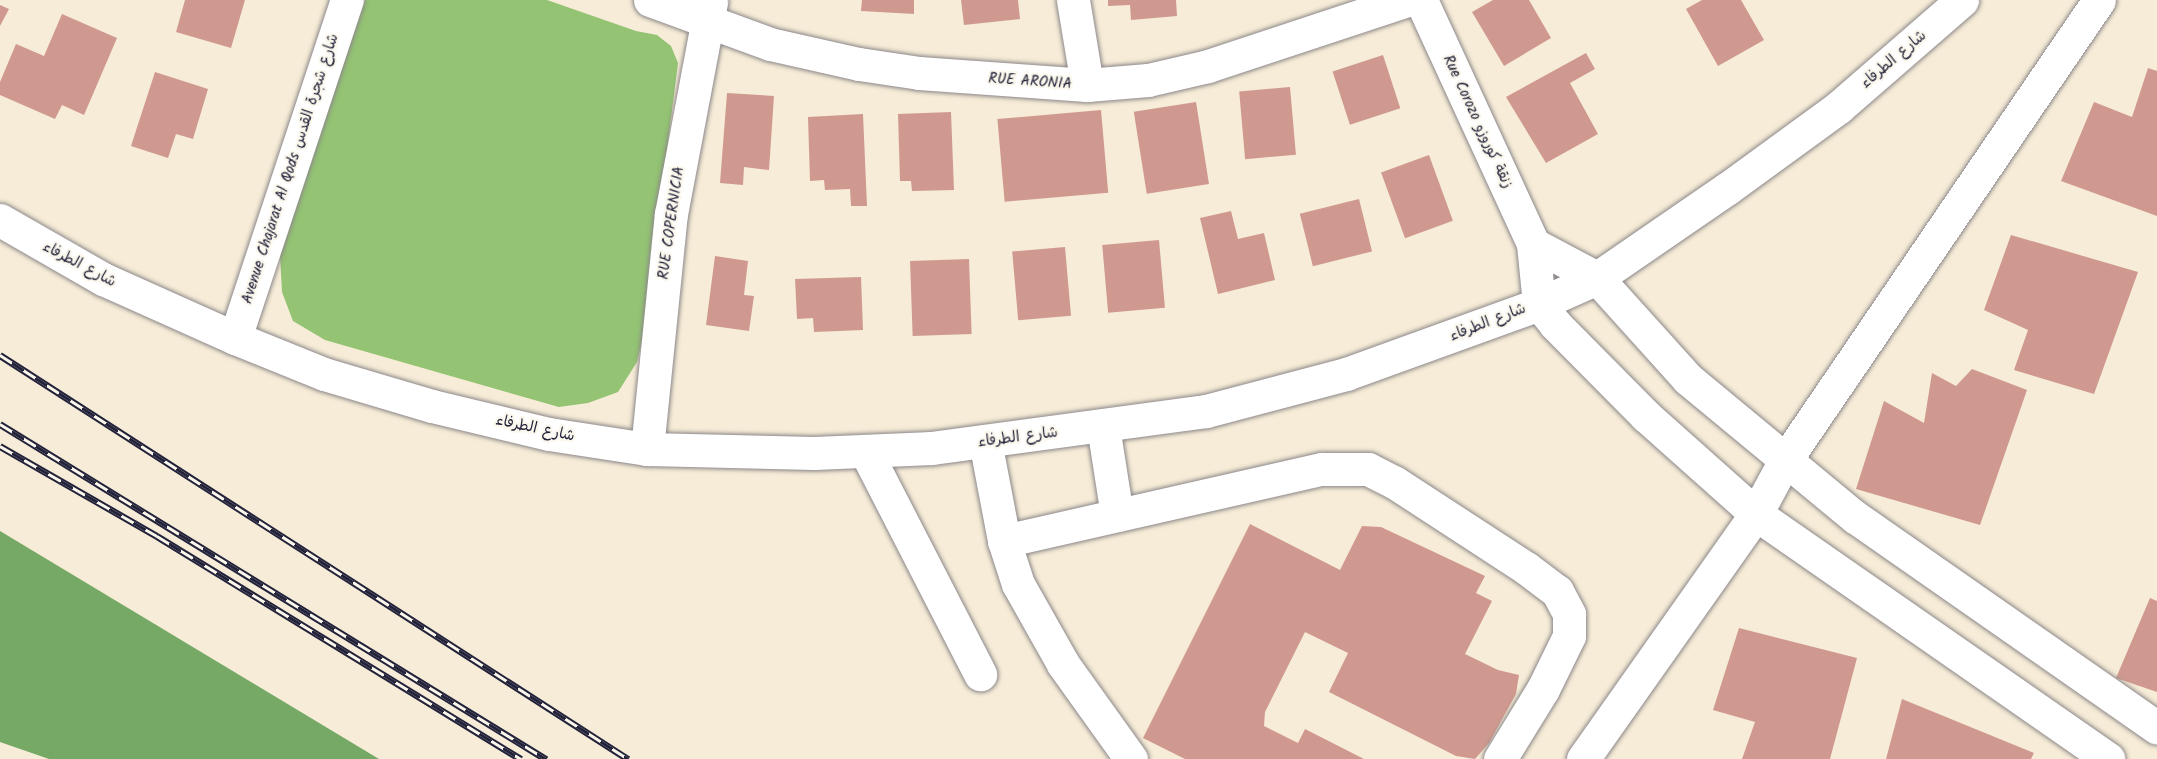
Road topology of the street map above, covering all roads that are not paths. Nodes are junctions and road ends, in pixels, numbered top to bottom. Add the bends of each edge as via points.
1 (347, 0) edge
2 (650, 0) edge
3 (1073, 0) edge
4 (1408, 0) edge
5 (1421, 0) edge
6 (1962, 0) edge
7 (2098, 0) edge
8 (708, 11) edge
9 (1087, 85) junction
10 (0, 220) edge
11 (1533, 244) junction
12 (1597, 278) junction
13 (1539, 304) junction
14 (235, 338) junction
15 (1103, 426) junction
16 (985, 441) junction
17 (647, 449) junction
18 (866, 452) junction
19 (1784, 462) junction
20 (1756, 514) junction
21 (1117, 515) junction
22 (1004, 541) junction
23 (980, 674) dead end
24 (2157, 728) edge
25 (1131, 759) edge
26 (1500, 759) edge
27 (1583, 759) edge
28 (2108, 759) edge

1 - 14 street, Avenue Chajarat Al Qods شارع شجرة القدس
2 - 8 street, RUE ARONIA
3 - 9 street
4 - 9 street, RUE ARONIA via 1208,66 1148,80
5 - 11 street, Rue Corozo زنقة كوروزو
6 - 12 street, شارع الطرفاء via 1839,107
7 - 19 street
8 - 9 street, RUE ARONIA via 770,44 859,64 920,73
8 - 17 street, RUE COPERNICIA via 671,214
10 - 14 street, شارع الطرفاء via 103,279
11 - 12 street
11 - 13 street, Rue Corozo زنقة كوروزو
12 - 13 street, شارع الطرفاء
12 - 19 street via 1688,379
13 - 15 street, شارع الطرفاء via 1457,336 1283,393 1206,411
13 - 20 street via 1608,380
14 - 17 street, شارع الطرفاء via 324,374 432,406 549,434
15 - 16 street, شارع الطرفاء
15 - 21 street
16 - 18 street, شارع الطرفاء
16 - 22 street
17 - 18 street, شارع الطرفاء
18 - 23 street
19 - 20 street
19 - 24 street via 1855,517
20 - 27 street
20 - 28 street
21 - 22 street
21 - 26 street via 1322,469 1368,469 1394,482 1557,591 1569,614 1569,636 1543,689
22 - 25 street via 1018,584 1063,664

